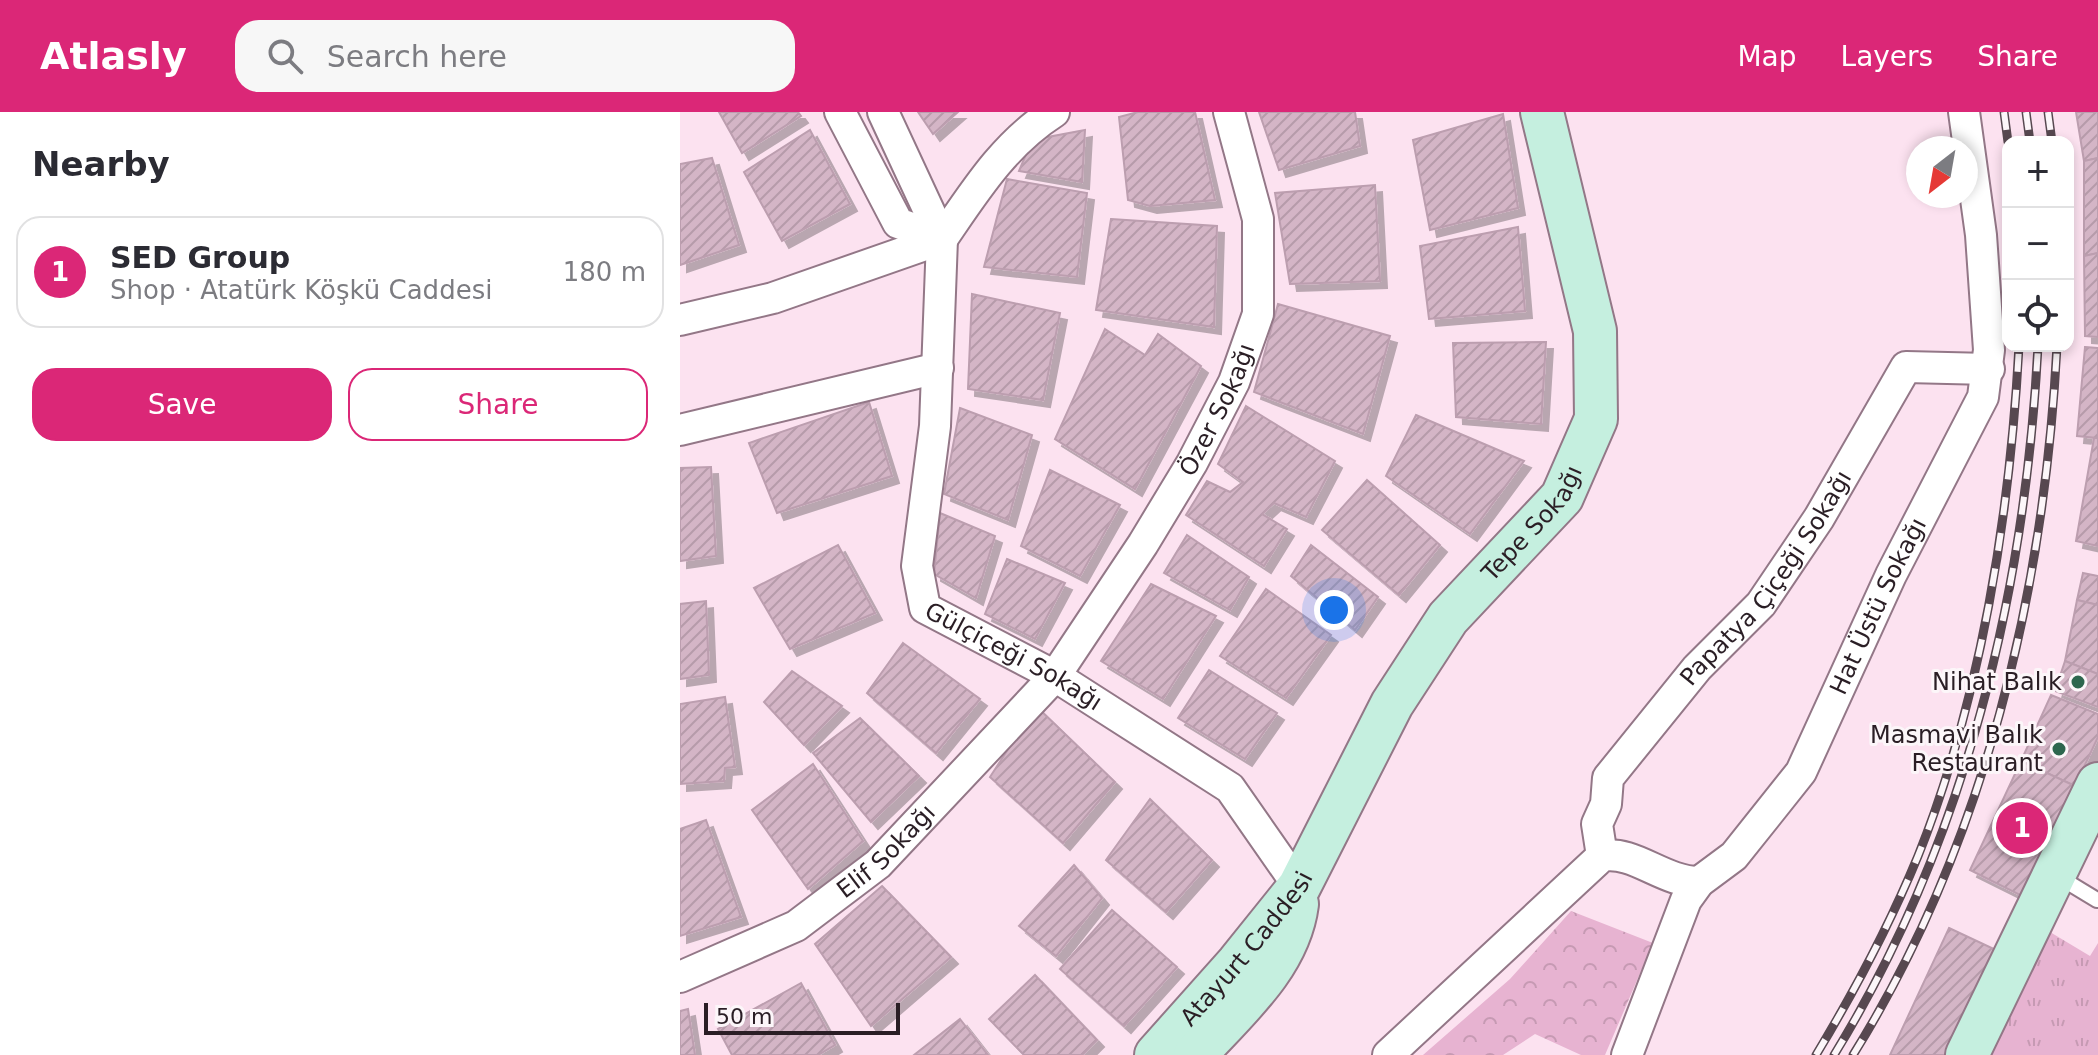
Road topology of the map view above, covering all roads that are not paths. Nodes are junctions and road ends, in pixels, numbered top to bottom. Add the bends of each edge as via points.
1 (840, 112) edge
2 (883, 112) edge
3 (1054, 112) edge
4 (1229, 112) edge
5 (1542, 112) edge
6 (1964, 112) edge
7 (942, 239) junction
8 (680, 320) edge
9 (938, 368) junction
10 (1989, 369) junction
11 (680, 430) edge
12 (1055, 676) junction
13 (2098, 784) edge
14 (1602, 856) junction
15 (2055, 874) junction
16 (1699, 882) junction
17 (1299, 887) junction
18 (2097, 900) edge
19 (680, 977) edge
20 (1156, 1055) edge
21 (1195, 1055) edge
22 (1388, 1055) edge
23 (1627, 1055) edge
24 (1967, 1055) edge

1 - 7 street via 898,223
2 - 7 street
3 - 7 street via 1025,131 987,174
4 - 12 street, Özer Sokağı via 1258,219 1258,314 1234,382 1192,463
5 - 17 main road, Tepe Sokağı via 1595,331 1596,419 1562,497 1448,618 1392,704
6 - 10 street, Hat Üstü Sokağı via 1981,235
7 - 8 street via 773,298
7 - 9 street, Gülçiçeği Sokağı
9 - 11 street
9 - 12 street, Gülçiçeği Sokağı via 917,566 925,608
10 - 14 street, Papatya Çiçeği Sokağı via 1906,367 1819,518 1761,604 1697,668 1608,778 1606,804 1597,824
10 - 16 street, Hat Üstü Sokağı via 1983,397 1891,575 1801,772 1734,856
12 - 17 street, Gülçiçeği Sokağı via 1230,788
12 - 19 street, Elif Sokağı via 878,864 796,926
13 - 15 main road
14 - 16 street via 1622,855 1680,882
14 - 22 street
15 - 18 lane
15 - 24 main road
16 - 23 street, Hat Üstü Sokağı via 1686,900
17 - 20 main road, Atayurt Caddesi
17 - 21 main road, Atayurt Caddesi via 1295,921 1279,959

